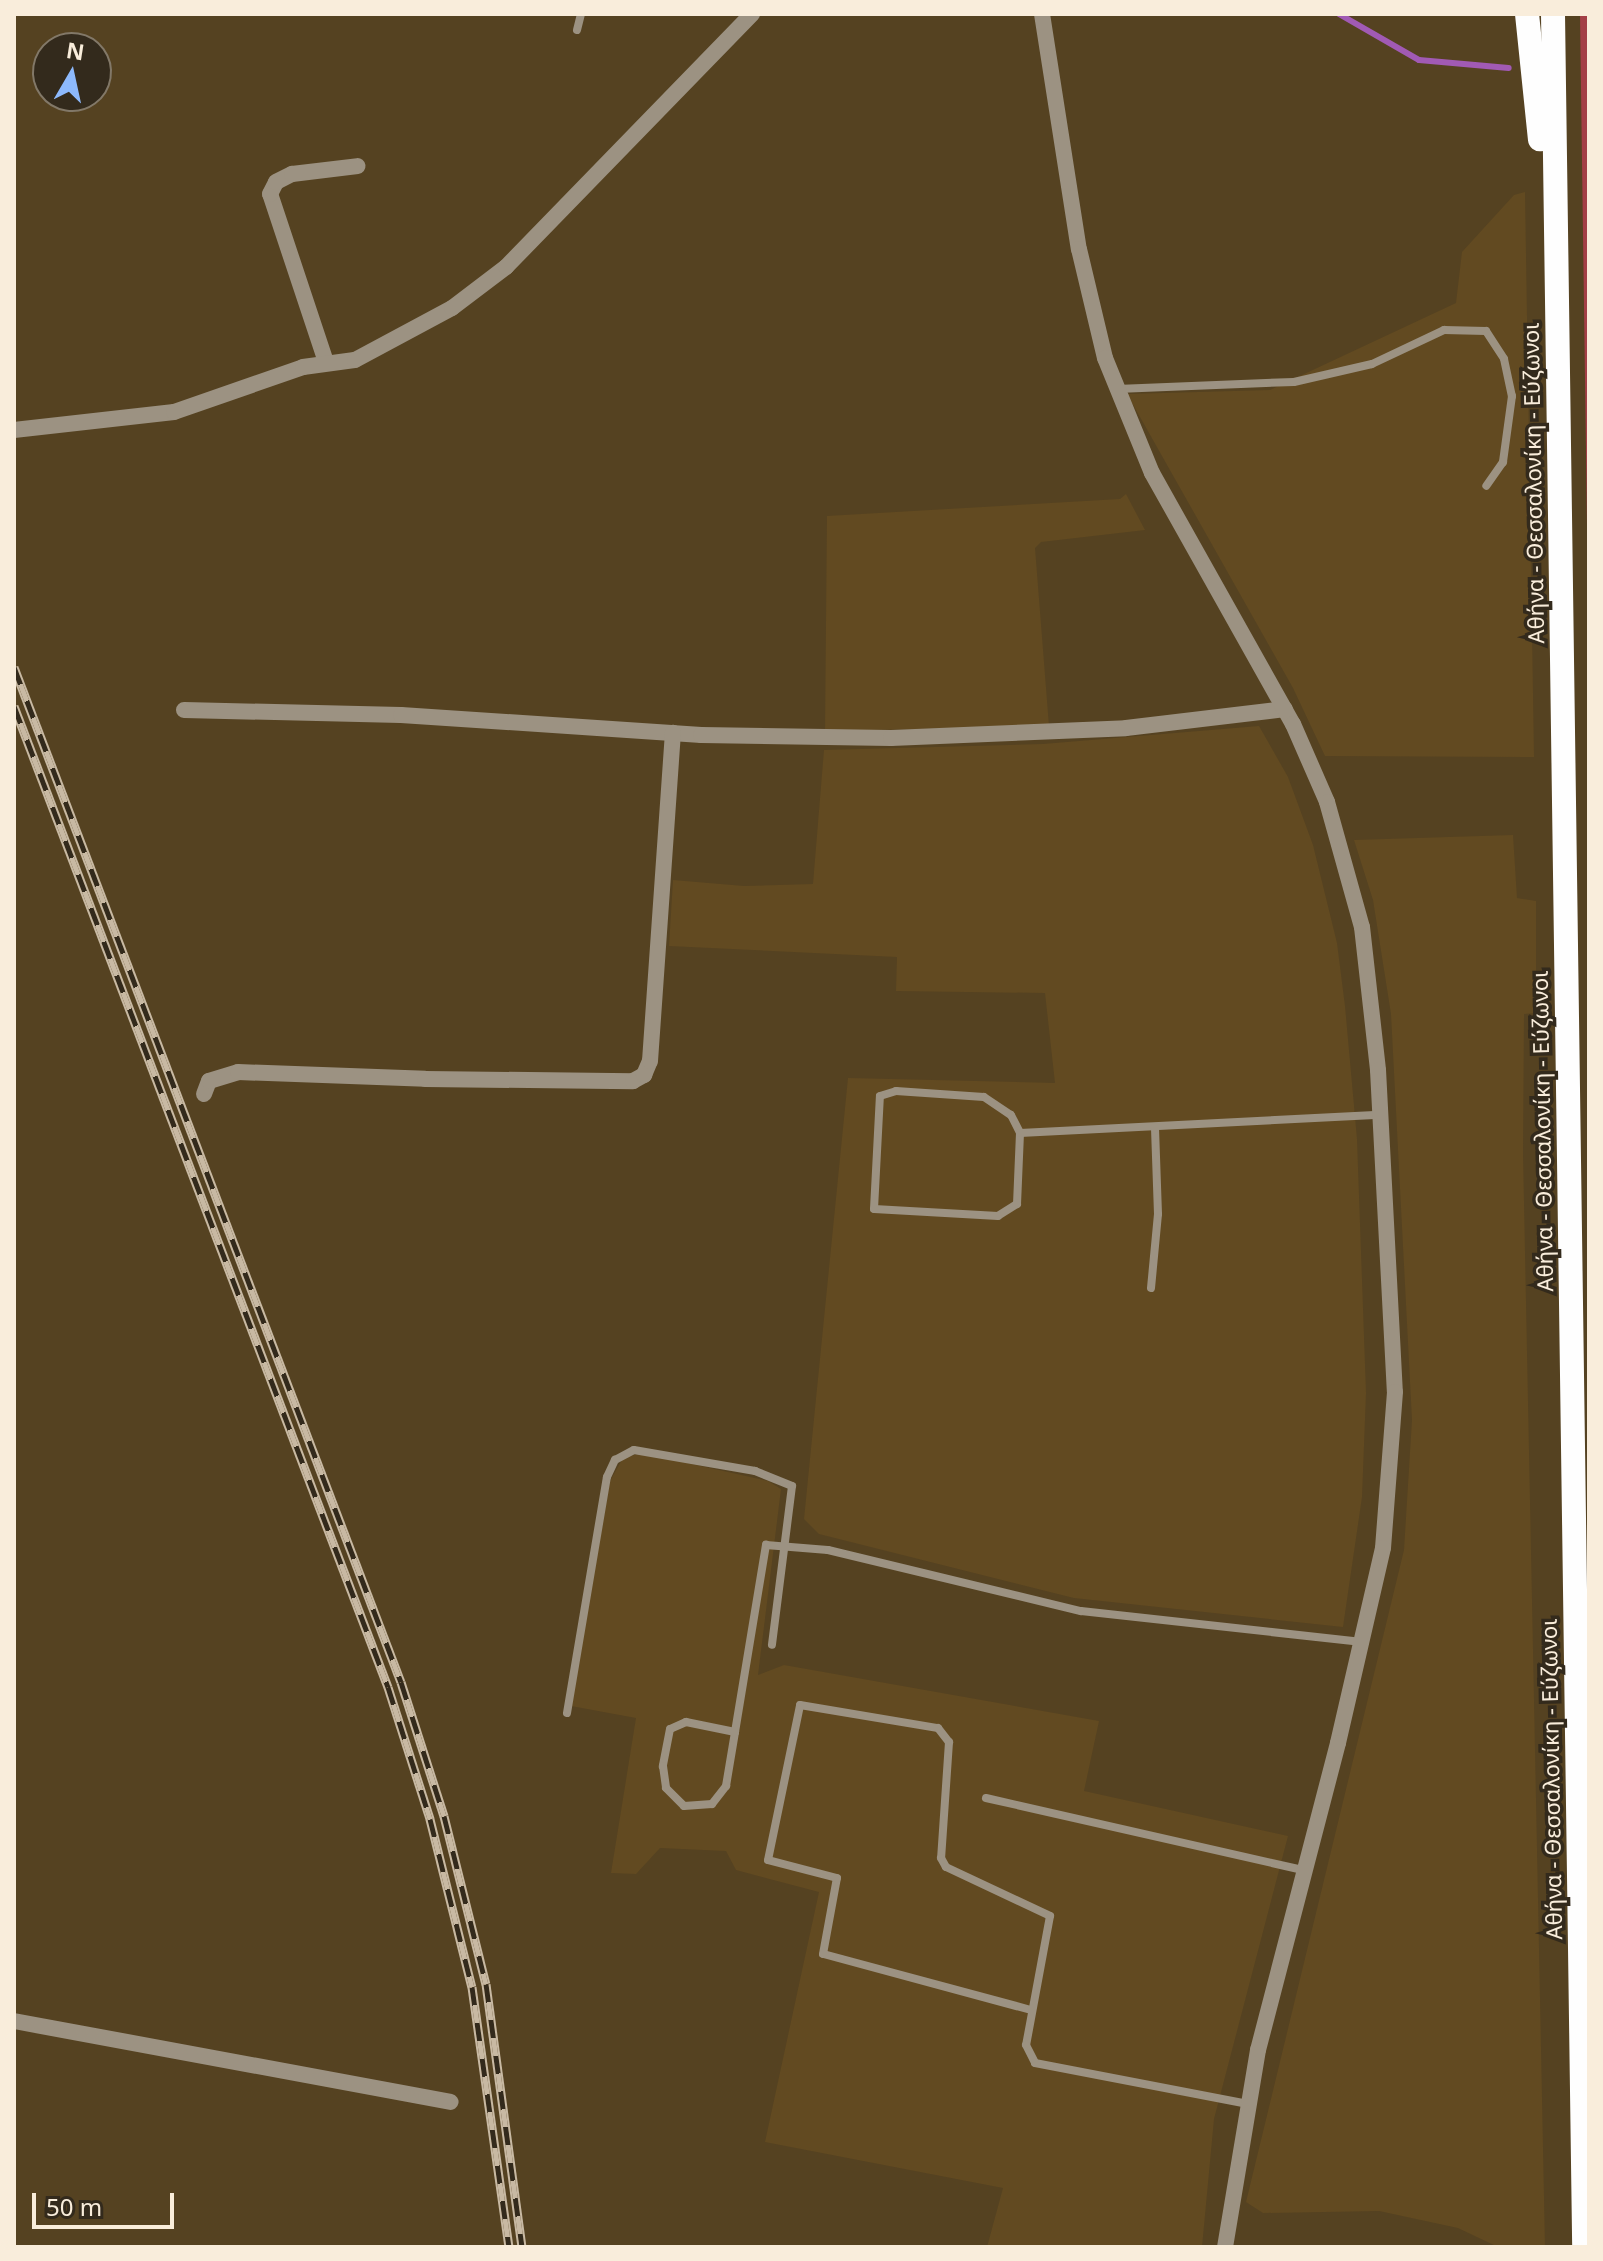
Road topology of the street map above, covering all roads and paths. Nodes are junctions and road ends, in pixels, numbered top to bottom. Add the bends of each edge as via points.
1 (581, 14) edge
2 (752, 14) edge
3 (1042, 14) edge
4 (1527, 14) edge
5 (1553, 14) edge
6 (577, 30) dead end
7 (358, 166) dead end
8 (1556, 286) junction
9 (326, 362) junction
10 (1116, 389) junction
11 (14, 430) edge
12 (1486, 486) dead end
13 (1285, 709) junction
14 (184, 710) dead end
15 (673, 733) junction
16 (204, 1094) dead end
17 (1380, 1115) junction
18 (1155, 1127) junction
19 (1020, 1133) junction
20 (1151, 1288) dead end
21 (787, 1548) junction
22 (1364, 1642) junction
23 (772, 1645) dead end
24 (567, 1713) dead end
25 (735, 1732) junction
26 (986, 1798) dead end
27 (1304, 1870) junction
28 (1031, 2010) junction
29 (14, 2021) edge
30 (451, 2102) dead end
31 (1248, 2104) junction
32 (1225, 2247) edge
33 (1584, 2247) edge

1 - 6 lane
2 - 9 street via 506,267 452,308 355,360
3 - 10 street via 1079,249
4 - 8 highway
5 - 8 highway, Αθήνα - Θεσσαλονίκη - Εύζωνοι
7 - 9 street via 292,174 276,182 270,194
8 - 33 highway, Αθήνα - Θεσσαλονίκη - Εύζωνοι
9 - 11 street via 174,412
10 - 12 lane via 1294,382 1372,364 1444,330 1486,331 1504,359 1512,396 1503,462
10 - 13 street via 1178,523
13 - 15 street via 1126,728 906,738
13 - 17 street via 1327,802 1354,890 1370,984
14 - 15 street via 401,715
15 - 16 street via 650,1061 644,1075 633,1081 238,1072 209,1081
17 - 18 lane
17 - 22 street via 1395,1392 1383,1548
18 - 19 lane
18 - 20 lane via 1158,1214
19 - 19 lane via 1011,1115 984,1097 896,1091 880,1096 874,1209 998,1216 1009,1212 1017,1204
21 - 22 lane via 828,1550 1081,1611
21 - 23 lane
21 - 24 lane via 794,1499 786,1479 646,1449 621,1455 607,1477
21 - 25 lane via 766,1545
22 - 27 street
25 - 25 lane via 726,1786 712,1804 684,1806 666,1788 663,1766 670,1729 686,1722
26 - 27 lane
27 - 31 street
28 - 28 lane via 1050,1916 946,1867 941,1858 949,1742 938,1728 800,1705 768,1860 837,1878 823,1954
28 - 31 lane via 1026,2045 1035,2063
29 - 30 street
31 - 32 street

